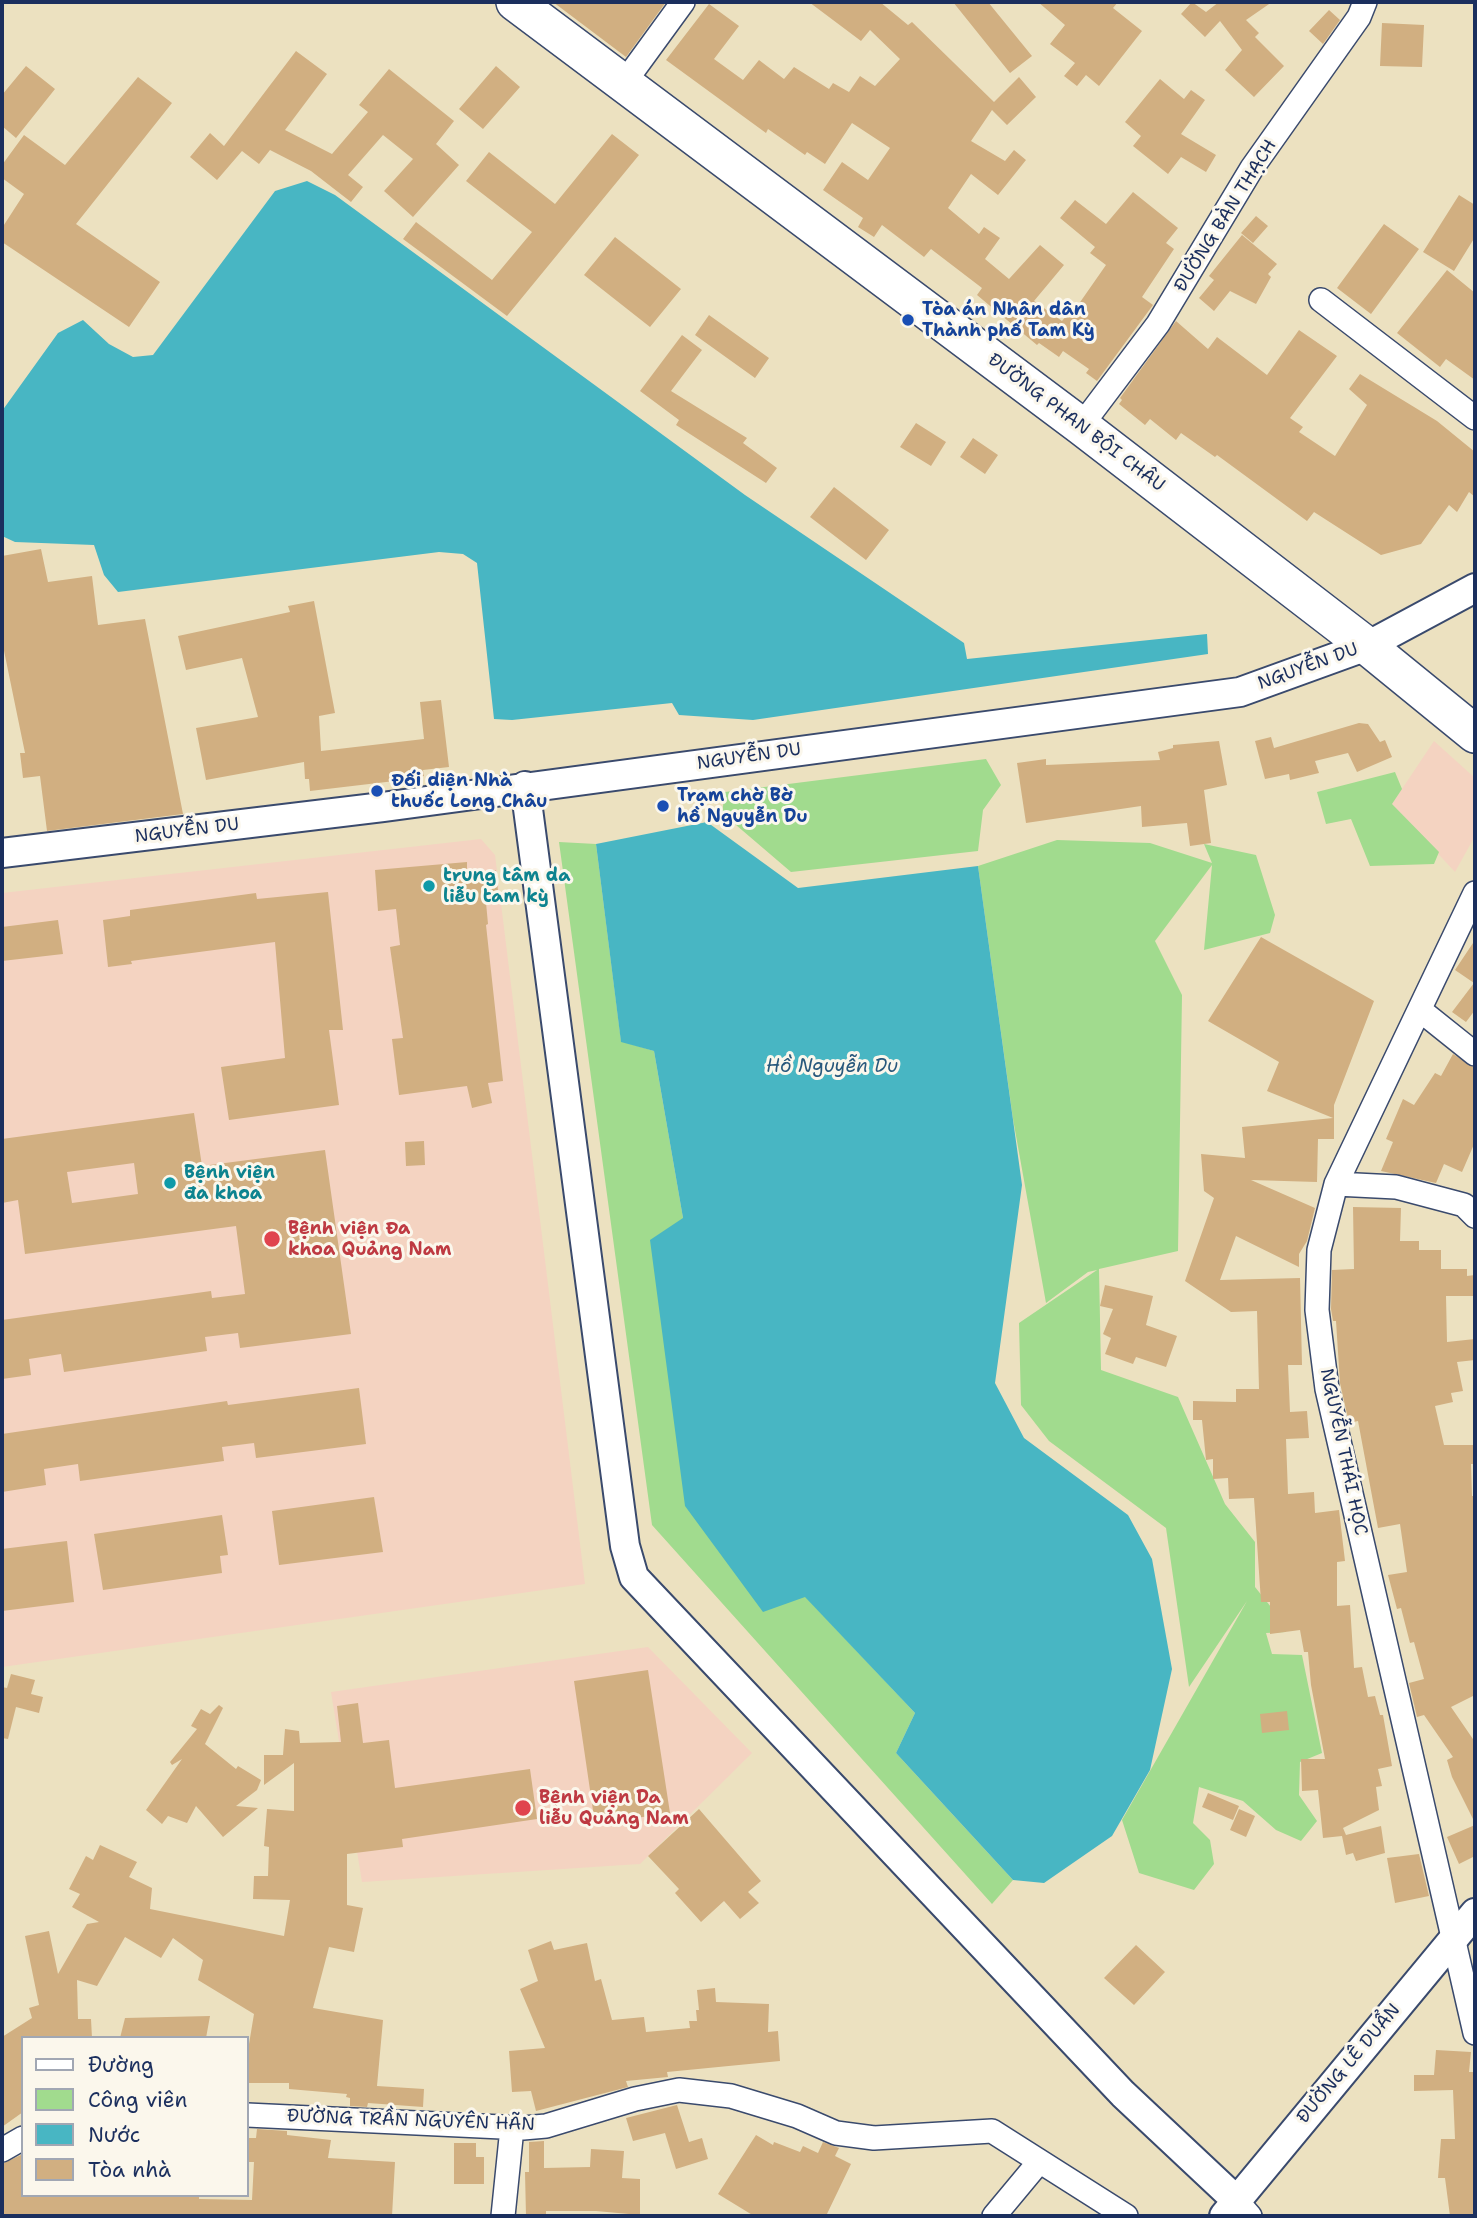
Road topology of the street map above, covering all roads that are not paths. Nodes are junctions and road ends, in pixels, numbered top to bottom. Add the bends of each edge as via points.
1 (515, 2) edge
2 (683, 2) edge
3 (1365, 2) edge
4 (624, 83) junction
5 (1321, 300) dead end
6 (1475, 418) edge
7 (1081, 426) junction
8 (1475, 587) edge
9 (1367, 646) junction
10 (1475, 734) edge
11 (525, 786) junction
12 (2, 853) edge
13 (1475, 893) edge
14 (1420, 1010) junction
15 (1475, 1054) edge
16 (1336, 1184) junction
17 (1475, 1216) edge
18 (1475, 1913) edge
19 (1453, 1940) junction
20 (1475, 2033) edge
21 (248, 2115) edge
22 (512, 2128) junction
23 (21, 2139) edge
24 (2, 2150) edge
25 (1040, 2162) junction
26 (1237, 2211) edge
27 (503, 2216) edge
28 (994, 2216) edge
29 (1126, 2216) edge

1 - 4 main road, ĐƯỜNG PHAN BỘI CHÂU
2 - 4 street
3 - 7 street, ĐƯỜNG BÀN THẠCH via 1252,168 1158,324
4 - 7 main road, ĐƯỜNG PHAN BỘI CHÂU
5 - 6 street
7 - 9 main road, ĐƯỜNG PHAN BỘI CHÂU
8 - 9 street, NGUYỄN DU
9 - 10 main road, ĐƯỜNG PHAN BỘI CHÂU
9 - 11 street, NGUYỄN DU via 1240,692
11 - 12 street, NGUYỄN DU
11 - 26 street via 625,1546 634,1577
13 - 14 street, NGUYỄN THÁI HỌC
14 - 15 street
14 - 16 street, NGUYỄN THÁI HỌC
16 - 17 street via 1396,1187 1464,1206
16 - 19 street, NGUYỄN THÁI HỌC via 1319,1250 1317,1311 1327,1389
18 - 19 street, ĐƯỜNG LÊ DUẨN
19 - 20 street, NGUYỄN THÁI HỌC
19 - 26 street, ĐƯỜNG LÊ DUẨN
21 - 22 street, ĐƯỜNG TRẦN NGUYÊN HÃN
22 - 25 street, ĐƯỜNG TRẦN NGUYÊN HÃN via 545,2126 679,2090 731,2096 836,2133 874,2138 992,2132
22 - 27 street
23 - 24 street
25 - 28 street
25 - 29 street, ĐƯỜNG TRẦN NGUYÊN HÃN

